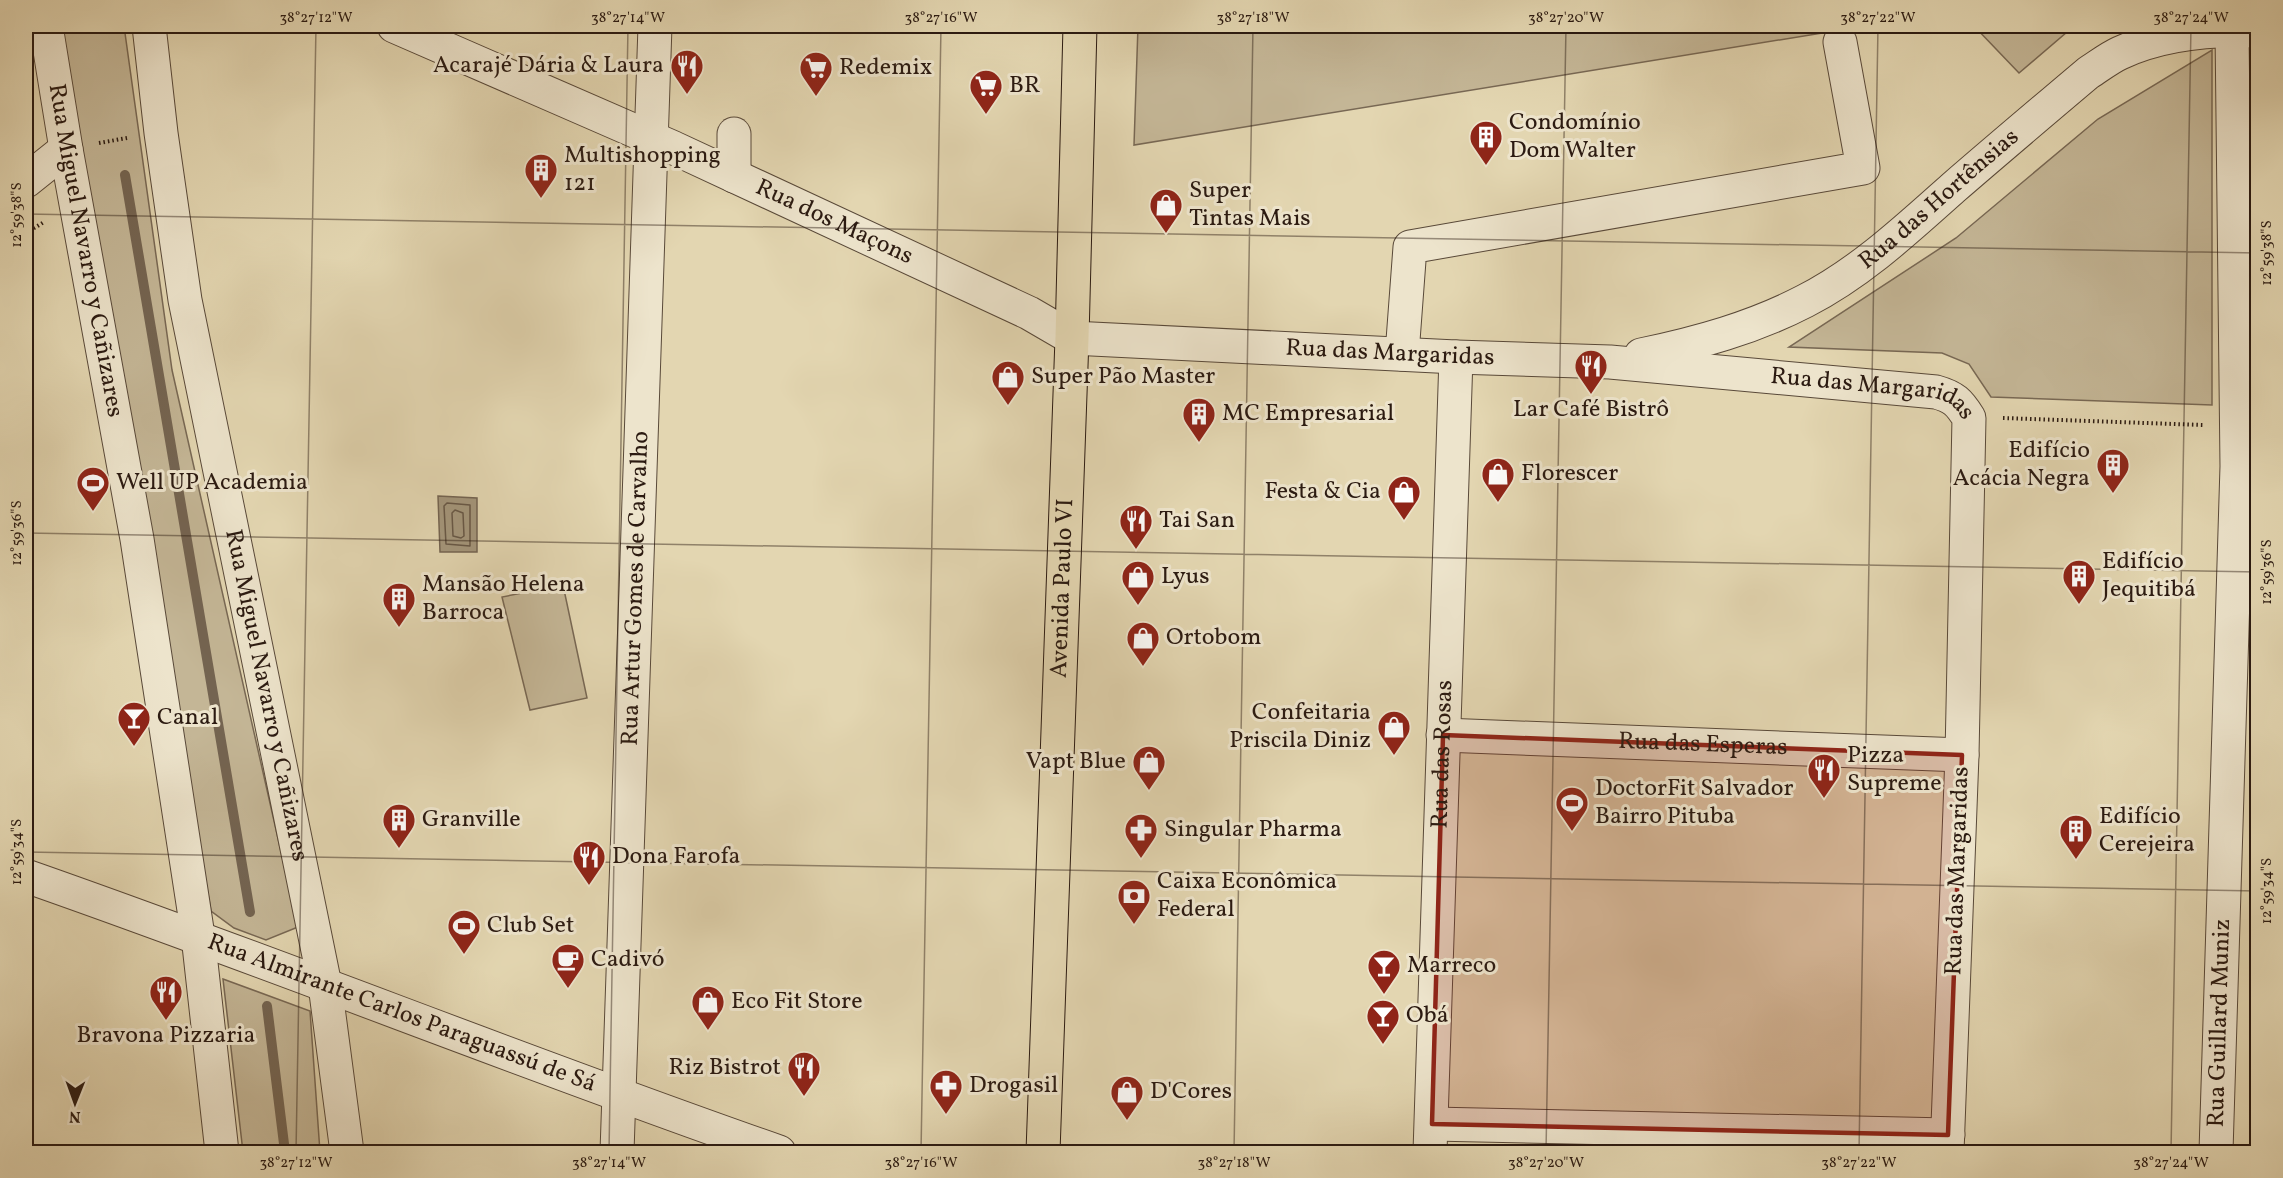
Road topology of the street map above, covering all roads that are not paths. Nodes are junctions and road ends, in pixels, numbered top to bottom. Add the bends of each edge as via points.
1 (46, 26) edge
2 (149, 26) edge
3 (394, 26) edge
4 (655, 26) edge
5 (1080, 26) edge
6 (2245, 30) edge
7 (1840, 42) dead end
8 (734, 134) dead end
9 (651, 139) junction
10 (66, 149) junction
11 (734, 176) junction
12 (26, 181) edge
13 (1072, 338) junction
14 (1402, 354) junction
15 (1456, 357) junction
16 (1610, 362) junction
17 (1443, 735) junction
18 (1962, 755) junction
19 (26, 876) edge
20 (198, 936) junction
21 (325, 985) junction
22 (618, 1096) junction
23 (1431, 1138) edge
24 (1948, 1144) edge
25 (222, 1152) edge
26 (347, 1152) edge
27 (616, 1152) edge
28 (779, 1152) edge
29 (1042, 1152) edge
30 (2216, 1152) edge

1 - 10 street, Rua Miguel Navarro y Cañizares
2 - 21 street, Rua Miguel Navarro y Cañizares via 185,300
3 - 9 street, Rua dos Maçons
4 - 9 street, Rua Artur Gomes de Carvalho
5 - 13 main road, Avenida Paulo VI
6 - 16 street, Rua das Hortênsias via 2192,33 2154,40 2119,53 2019,131 1848,276 1763,321 1698,343
6 - 30 street, Rua Guillard Muniz via 2237,478
7 - 14 street via 1863,168 1410,247
8 - 11 street
9 - 11 street, Rua dos Maçons
9 - 22 street, Rua Artur Gomes de Carvalho
10 - 12 street
10 - 20 street, Rua Miguel Navarro y Cañizares via 137,539
11 - 13 street, Rua dos Maçons via 1029,313
13 - 14 street, Rua das Margaridas
13 - 29 main road, Avenida Paulo VI
14 - 15 street, Rua das Margaridas
15 - 16 street, Rua das Margaridas
15 - 17 street, Rua das Rosas
16 - 18 street, Rua das Margaridas via 1936,392 1951,397 1962,407 1969,418
17 - 18 street, Rua das Esperas
17 - 23 street, Rua das Rosas
18 - 24 street, Rua das Margaridas
19 - 20 street, Rua Almirante Carlos Paraguassú de Sá
20 - 21 street, Rua Almirante Carlos Paraguassú de Sá
20 - 25 street, Rua Miguel Navarro y Cañizares
21 - 22 street, Rua Almirante Carlos Paraguassú de Sá
21 - 26 street, Rua Miguel Navarro y Cañizares
22 - 27 street, Rua Artur Gomes de Carvalho
22 - 28 street, Rua Almirante Carlos Paraguassú de Sá
23 - 24 street

